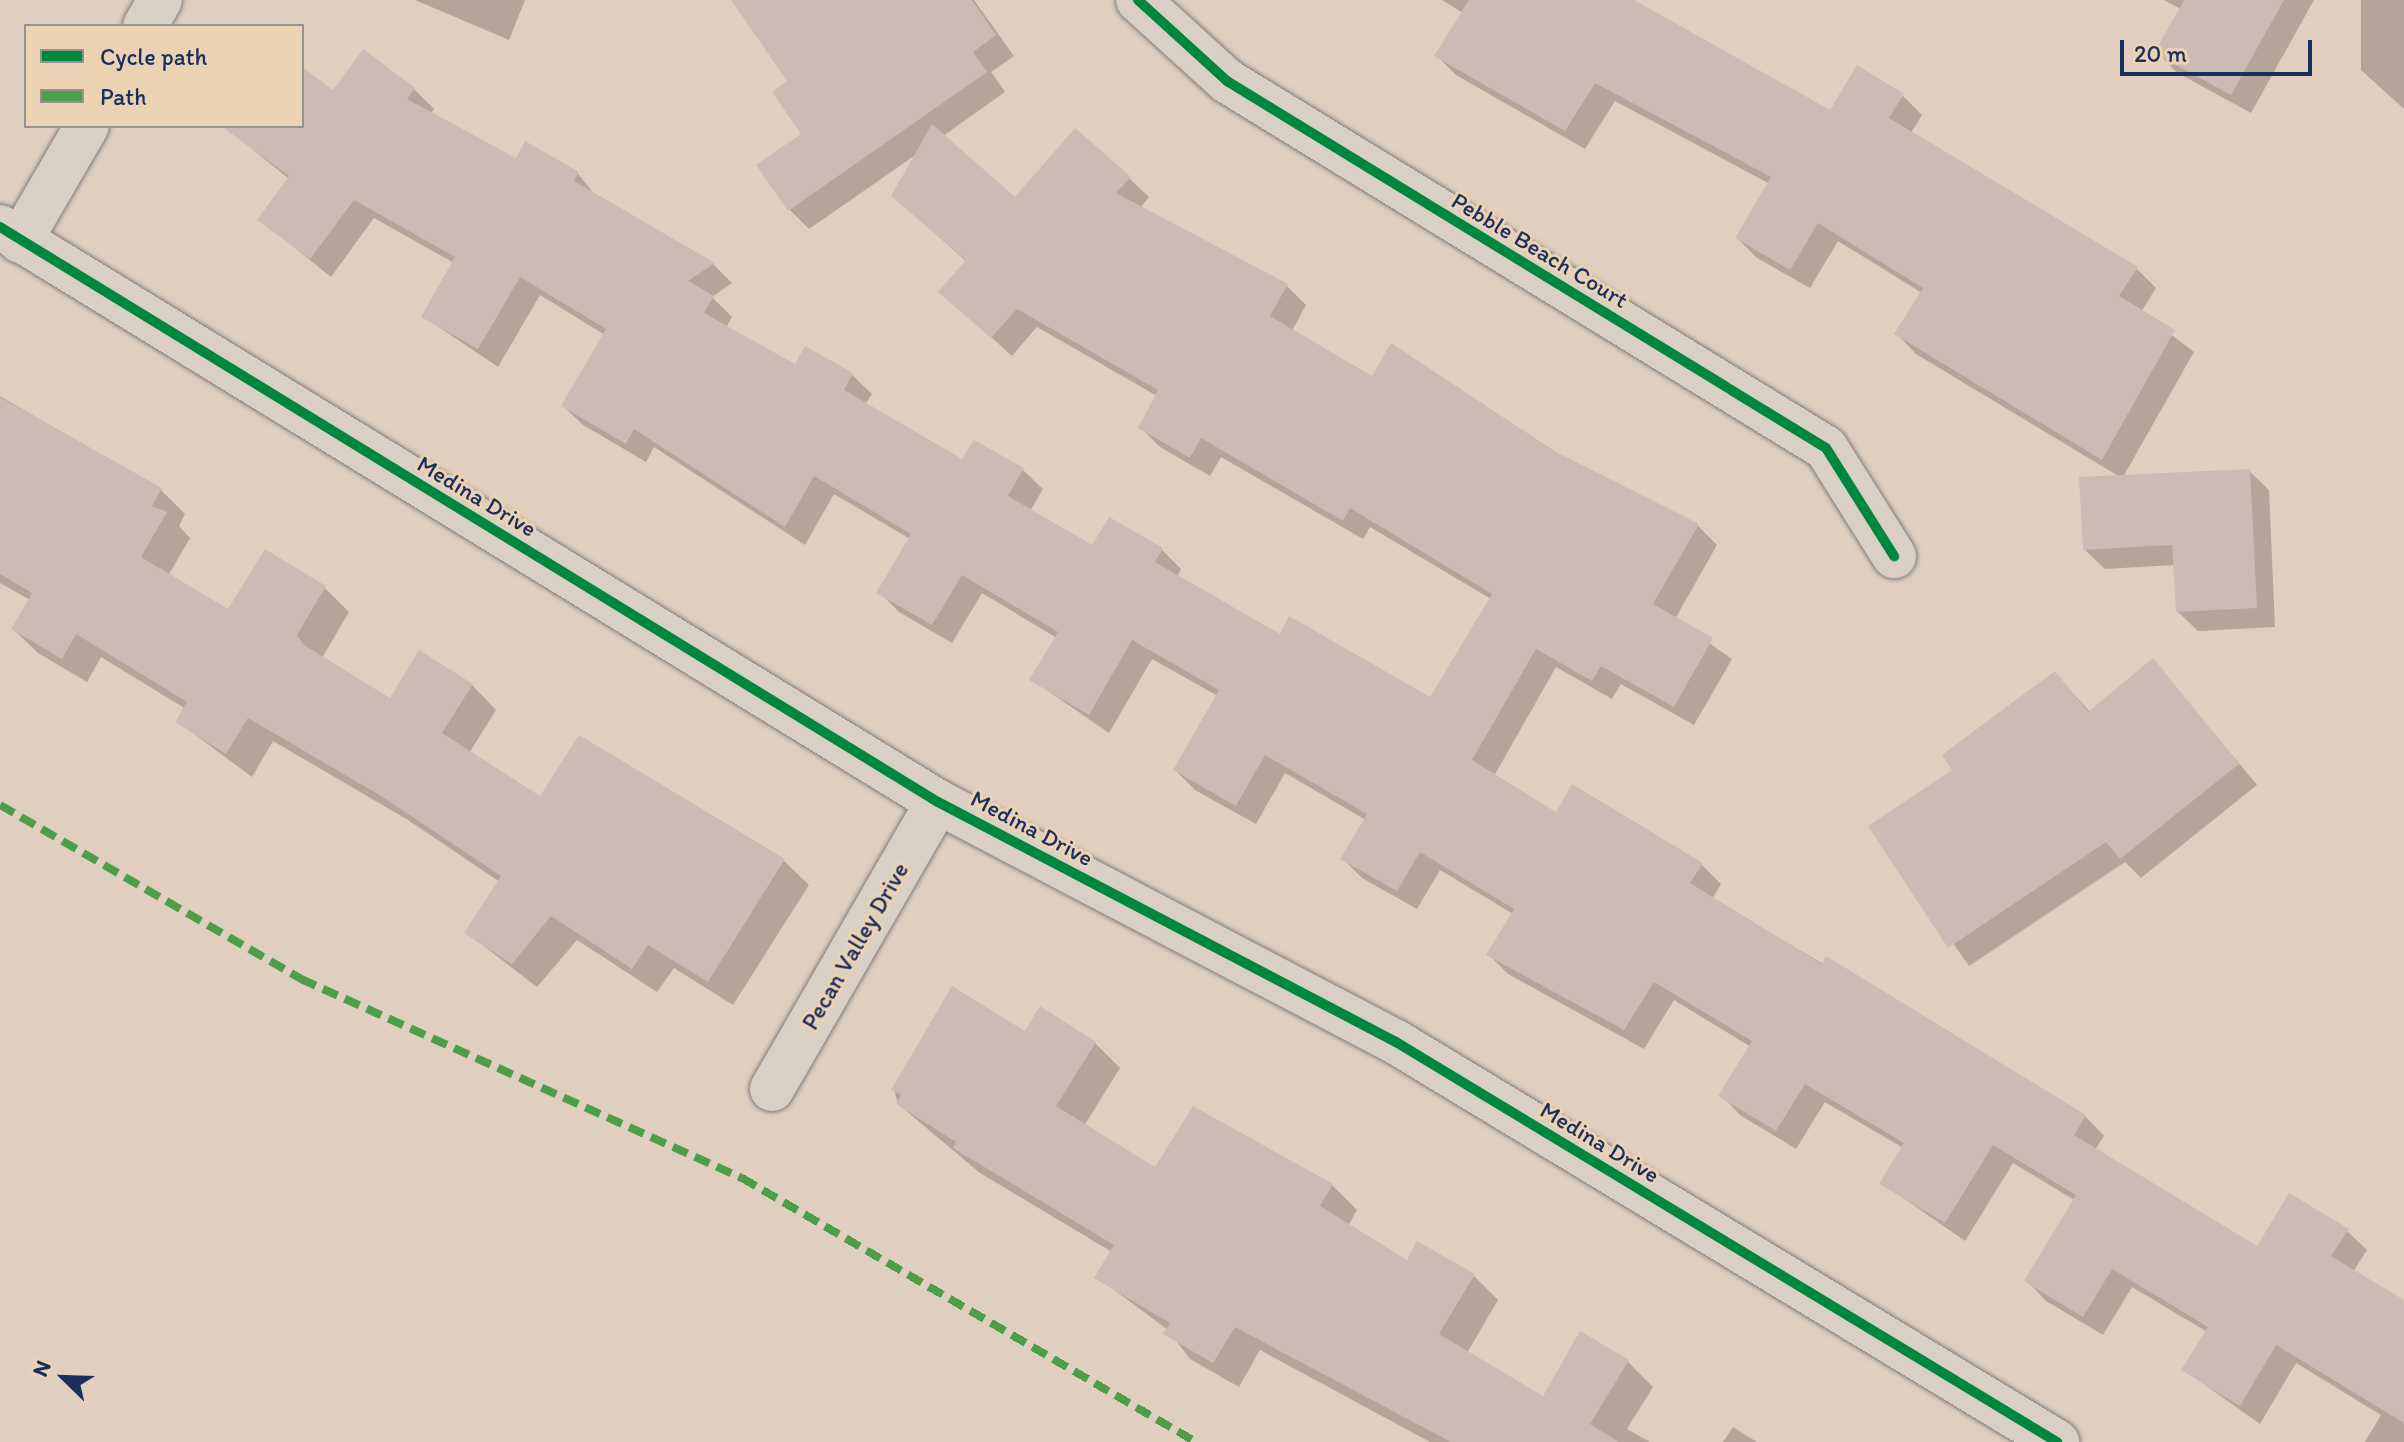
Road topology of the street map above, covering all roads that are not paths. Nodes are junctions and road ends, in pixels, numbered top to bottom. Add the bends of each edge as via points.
1 (160, 0) edge
2 (1138, 0) edge
3 (146, 24) edge
4 (86, 128) edge
5 (10, 234) edge
6 (1894, 556) dead end
7 (938, 802) junction
8 (772, 1089) dead end
9 (2057, 1442) edge

1 - 3 street
2 - 6 street, Pebble Beach Court via 1227,81 1826,448
4 - 5 street
5 - 7 street, Medina Drive
7 - 8 street, Pecan Valley Drive
7 - 9 street, Medina Drive via 1396,1042

